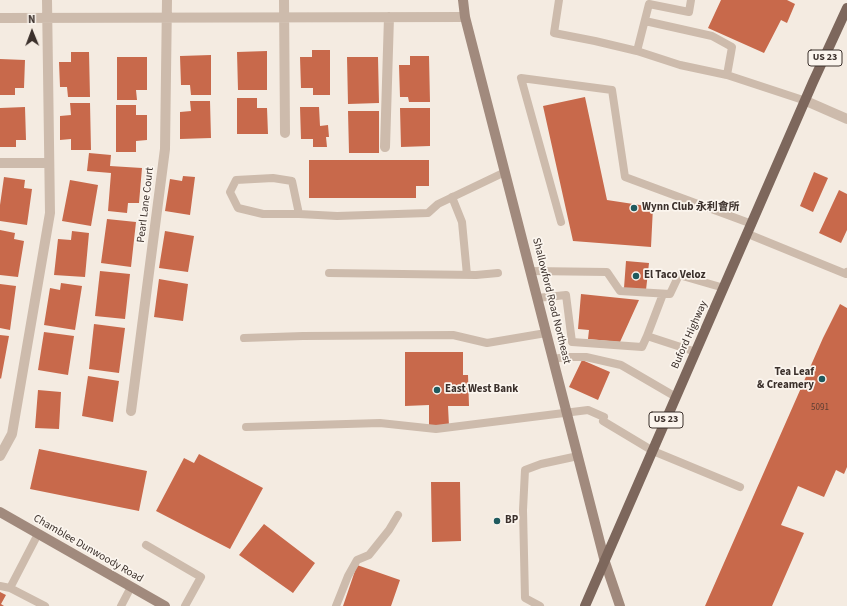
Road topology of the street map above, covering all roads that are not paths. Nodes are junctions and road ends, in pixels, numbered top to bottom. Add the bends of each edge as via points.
1 (47, 0) edge
2 (167, 0) edge
3 (284, 0) edge
4 (463, 0) edge
5 (559, 0) edge
6 (691, 0) edge
7 (847, 8) edge
8 (284, 17) junction
9 (389, 17) junction
10 (466, 17) junction
11 (0, 18) edge
12 (47, 18) junction
13 (167, 18) junction
14 (645, 21) junction
15 (637, 51) junction
16 (728, 75) junction
17 (806, 101) junction
18 (847, 119) edge
19 (285, 133) dead end
20 (385, 147) dead end
21 (0, 163) edge
22 (49, 163) junction
23 (505, 172) junction
24 (452, 197) junction
25 (299, 214) junction
26 (560, 222) dead end
27 (752, 224) junction
28 (748, 234) junction
29 (531, 271) junction
30 (847, 272) edge
31 (329, 273) dead end
32 (498, 273) dead end
33 (467, 275) junction
34 (724, 288) junction
35 (662, 294) junction
36 (537, 298) junction
37 (546, 333) junction
38 (647, 336) junction
39 (244, 338) dead end
40 (696, 352) junction
41 (553, 360) junction
42 (676, 397) junction
43 (131, 411) dead end
44 (567, 412) junction
45 (246, 427) dead end
46 (653, 451) junction
47 (0, 456) edge
48 (578, 456) junction
49 (740, 487) dead end
50 (0, 512) edge
51 (398, 515) dead end
52 (38, 534) junction
53 (146, 546) dead end
54 (605, 562) junction
55 (0, 586) edge
56 (131, 587) junction
57 (10, 588) junction
58 (45, 606) edge
59 (121, 606) edge
60 (165, 606) edge
61 (185, 606) edge
62 (336, 606) edge
63 (540, 606) edge
64 (585, 606) edge
65 (620, 606) edge

1 - 12 street
2 - 13 street, Pearl Lane Court
3 - 8 street
4 - 10 street, Shallowford Road Northeast
5 - 15 lane via 554,33
6 - 14 lane via 689,12 649,4
7 - 17 main road, Buford Highway / US 23
8 - 9 street
8 - 13 street
8 - 19 street
9 - 10 street
9 - 20 street
10 - 23 street, Shallowford Road Northeast
11 - 12 street
12 - 13 street
12 - 22 street
13 - 43 street, Pearl Lane Court via 165,149
14 - 15 lane
14 - 16 lane via 712,36 732,47
15 - 16 lane via 680,65
16 - 17 lane
17 - 18 street
17 - 27 main road, Buford Highway / US 23
21 - 22 street
22 - 47 street via 50,214 12,434
23 - 24 lane
23 - 29 street, Shallowford Road Northeast
24 - 25 lane via 428,213 337,216
24 - 33 lane via 462,222
25 - 25 lane via 263,214 238,208 230,192 236,180 273,178 292,181
26 - 27 lane via 521,78 612,90 625,177
27 - 28 main road, Buford Highway / US 23
28 - 30 lane via 846,274
28 - 34 main road, Buford Highway / US 23
29 - 35 lane via 607,272 620,291
29 - 36 street, Shallowford Road Northeast
31 - 33 lane
32 - 33 lane
34 - 35 lane via 679,275 670,294
34 - 40 main road, Buford Highway / US 23
35 - 38 lane
36 - 37 street, Shallowford Road Northeast
36 - 38 lane via 566,295 572,342 642,347
37 - 39 lane via 487,343 453,335
37 - 41 street, Shallowford Road Northeast
38 - 40 lane
40 - 42 main road, Buford Highway / US 23
41 - 42 lane via 586,357 621,364
41 - 44 street, Shallowford Road Northeast
42 - 46 main road, Buford Highway / US 23
44 - 45 lane via 436,429 380,423
44 - 46 lane via 588,410
44 - 48 street, Shallowford Road Northeast
46 - 49 lane
46 - 54 main road, Buford Highway / US 23
48 - 54 street, Shallowford Road Northeast
48 - 63 lane via 526,470 523,510 525,598
50 - 52 street, Chamblee Dunwoody Road
51 - 62 lane via 369,555 357,560
52 - 56 street, Chamblee Dunwoody Road
52 - 57 lane
53 - 61 lane via 201,577
54 - 64 main road, Buford Highway / US 23
54 - 65 street, Shallowford Road Northeast
55 - 57 lane
56 - 59 lane
56 - 60 street, Chamblee Dunwoody Road
57 - 58 lane

